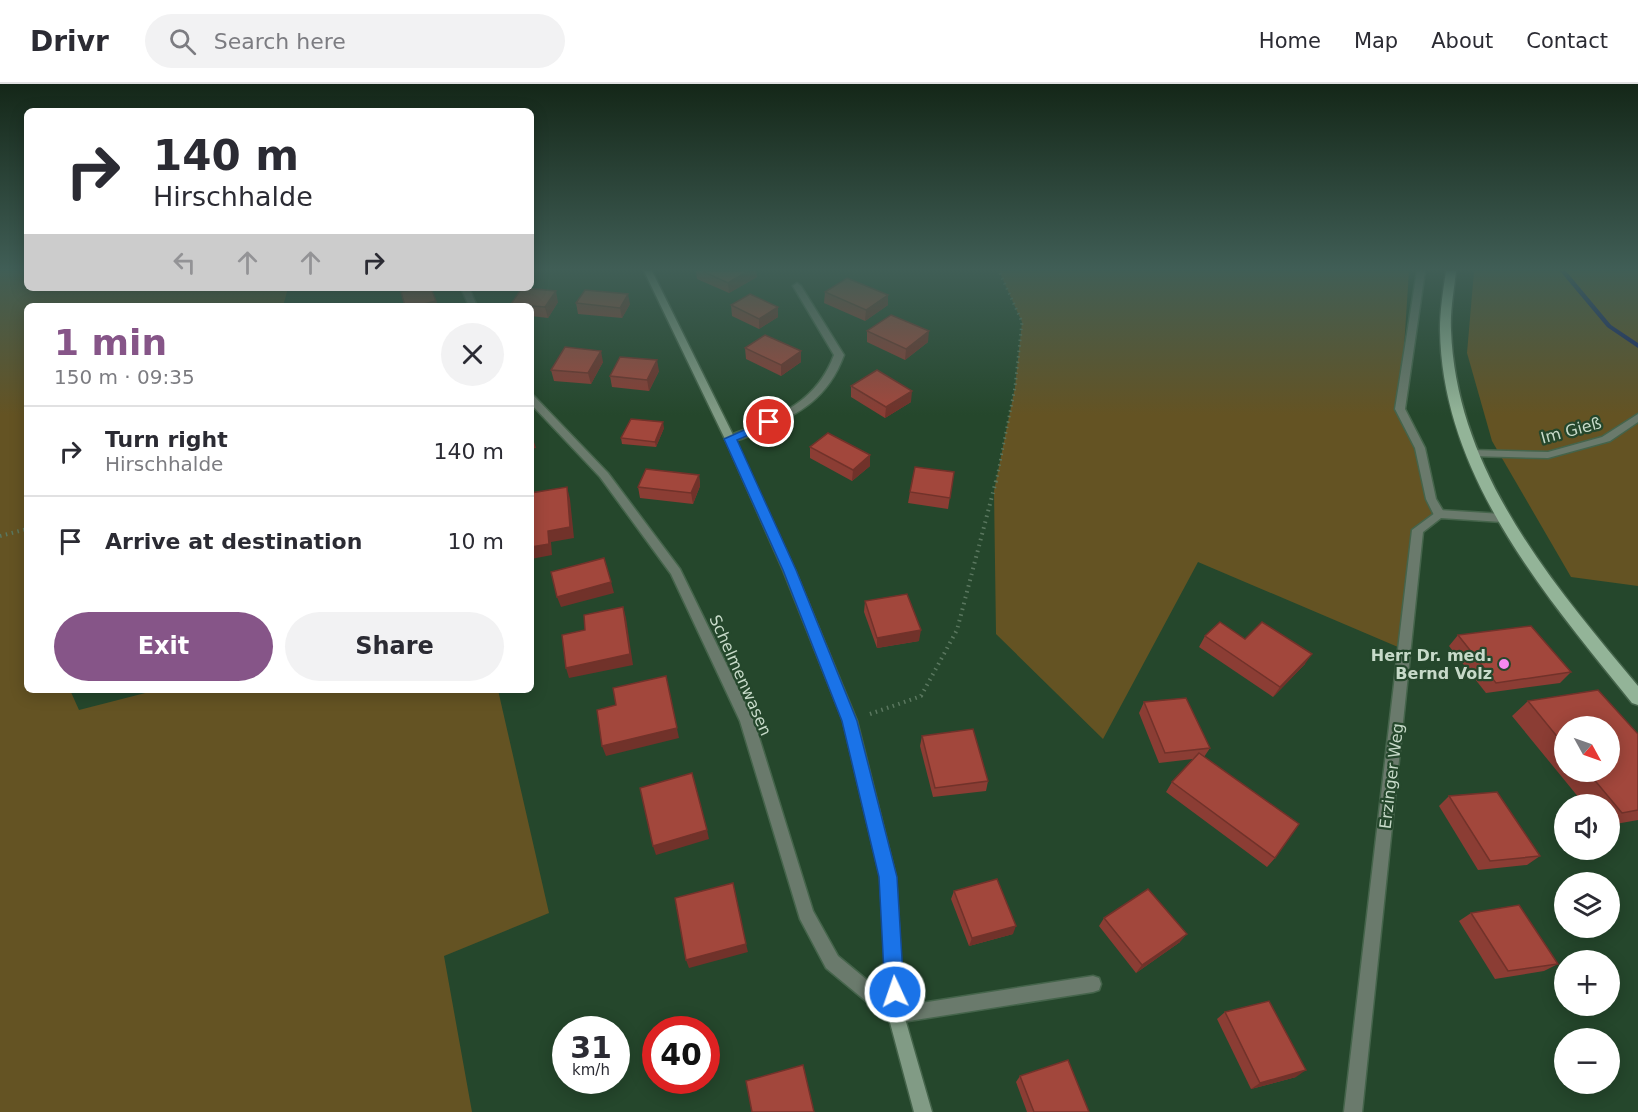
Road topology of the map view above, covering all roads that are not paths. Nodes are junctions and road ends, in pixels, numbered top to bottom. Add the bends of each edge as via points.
1 (671, 319) edge
2 (817, 319) edge
3 (1414, 319) edge
4 (1447, 319) edge
5 (534, 401) edge
6 (1638, 417) edge
7 (730, 439) junction
8 (1471, 453) junction
9 (1439, 514) junction
10 (1502, 518) junction
11 (1638, 699) edge
12 (1093, 984) dead end
13 (896, 1016) junction
14 (922, 1112) edge
15 (1353, 1112) edge

1 - 7 street
2 - 7 street via 839,355 835,371 816,395 789,414
3 - 9 street via 1400,409 1420,448 1431,499
4 - 8 main road via 1452,391
5 - 13 street, Schelmenwasen via 604,475 676,572 747,721 806,914 832,962
6 - 8 street, Im Gieß via 1606,439 1548,455
7 - 13 street via 850,721 888,877
8 - 10 main road
9 - 10 street
9 - 15 street, Erzinger Weg via 1418,530
10 - 11 main road via 1555,597
12 - 13 street
13 - 14 street

